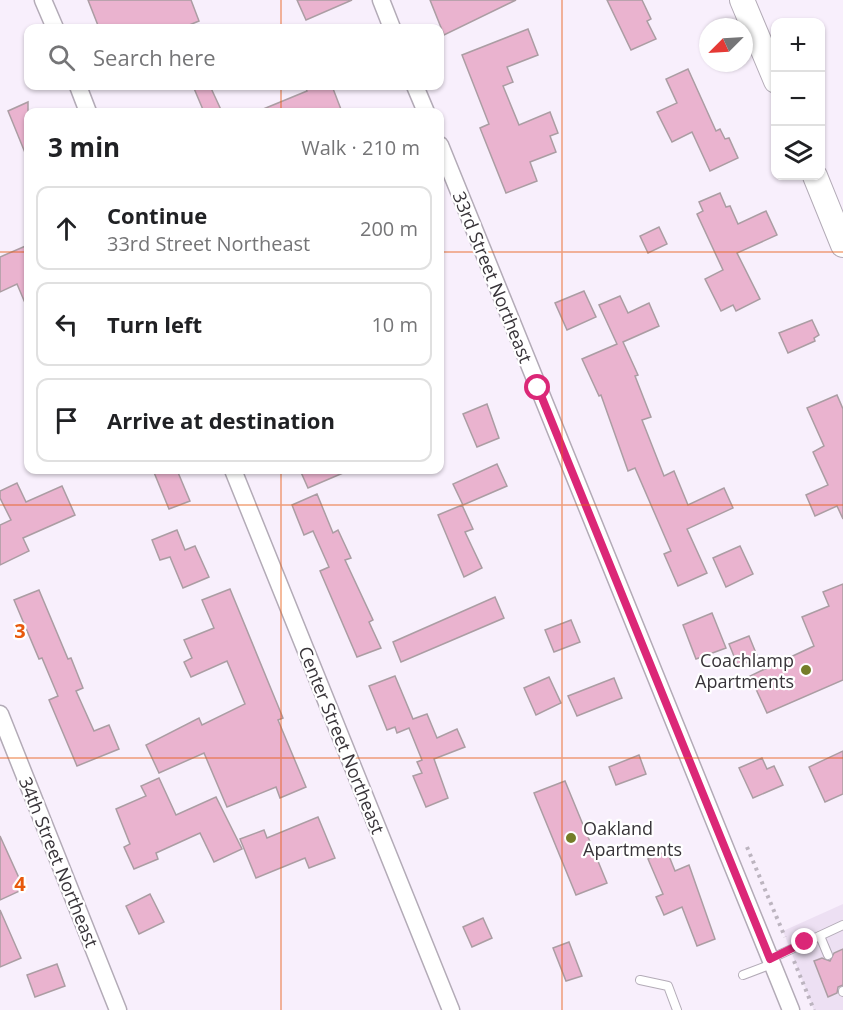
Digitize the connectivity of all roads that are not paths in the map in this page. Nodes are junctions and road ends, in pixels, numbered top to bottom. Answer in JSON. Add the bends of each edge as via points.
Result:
{"nodes":[{"id":1,"x":43,"y":0,"type":"edge"},
{"id":2,"x":381,"y":0,"type":"edge"},
{"id":3,"x":742,"y":0,"type":"edge"},
{"id":4,"x":52,"y":24,"type":"edge"},
{"id":5,"x":390,"y":24,"type":"edge"},
{"id":6,"x":772,"y":72,"type":"edge"},
{"id":7,"x":80,"y":90,"type":"edge"},
{"id":8,"x":417,"y":90,"type":"edge"},
{"id":9,"x":86,"y":108,"type":"edge"},
{"id":10,"x":424,"y":108,"type":"edge"},
{"id":11,"x":444,"y":155,"type":"edge"},
{"id":12,"x":816,"y":180,"type":"edge"},
{"id":13,"x":843,"y":244,"type":"edge"},
{"id":14,"x":235,"y":474,"type":"edge"},
{"id":15,"x":0,"y":714,"type":"edge"},
{"id":16,"x":843,"y":925,"type":"edge"},
{"id":17,"x":820,"y":936,"type":"junction"},
{"id":18,"x":828,"y":955,"type":"dead end"},
{"id":19,"x":771,"y":961,"type":"junction"},
{"id":20,"x":743,"y":975,"type":"dead end"},
{"id":21,"x":640,"y":980,"type":"dead end"},
{"id":22,"x":118,"y":1010,"type":"edge"},
{"id":23,"x":451,"y":1010,"type":"edge"},
{"id":24,"x":677,"y":1010,"type":"edge"},
{"id":25,"x":791,"y":1010,"type":"edge"}],
"edges":[{"from":1,"to":4,"type":"street"},
{"from":2,"to":5,"type":"street"},
{"from":3,"to":6,"type":"main road"},
{"from":7,"to":9,"type":"street"},
{"from":8,"to":10,"type":"street"},
{"from":11,"to":19,"type":"street","name":"33rd Street Northeast"},
{"from":12,"to":13,"type":"main road"},
{"from":14,"to":23,"type":"street","name":"Center Street Northeast"},
{"from":15,"to":22,"type":"street","name":"34th Street Northeast"},
{"from":16,"to":17,"type":"lane"},
{"from":17,"to":18,"type":"lane"},
{"from":17,"to":19,"type":"lane"},
{"from":19,"to":20,"type":"lane"},
{"from":19,"to":25,"type":"street","name":"33rd Street Northeast"},
{"from":21,"to":24,"type":"lane","via":[[668,986]]}]}
